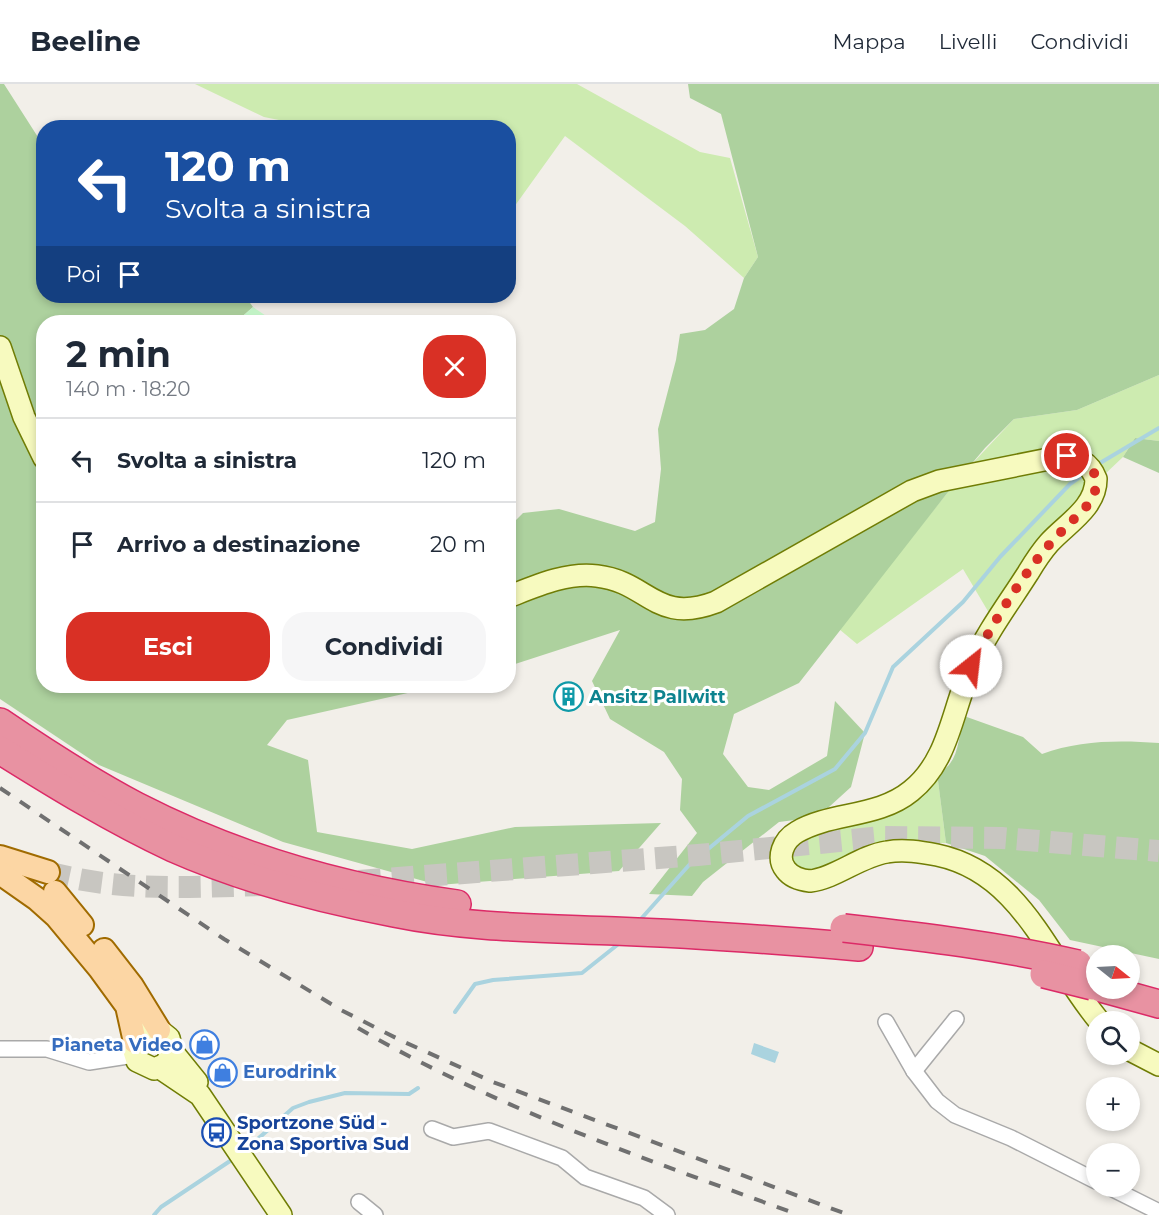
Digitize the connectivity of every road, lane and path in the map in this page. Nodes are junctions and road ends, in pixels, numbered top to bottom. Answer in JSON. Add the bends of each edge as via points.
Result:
{"nodes":[{"id":1,"x":0,"y":347,"type":"edge"},
{"id":2,"x":36,"y":442,"type":"edge"},
{"id":3,"x":516,"y":594,"type":"edge"},
{"id":4,"x":0,"y":722,"type":"edge"},
{"id":5,"x":0,"y":750,"type":"edge"},
{"id":6,"x":0,"y":857,"type":"edge"},
{"id":7,"x":0,"y":873,"type":"edge"},
{"id":8,"x":619,"y":923,"type":"junction"},
{"id":9,"x":1086,"y":978,"type":"edge"},
{"id":10,"x":1140,"y":981,"type":"edge"},
{"id":11,"x":1159,"y":986,"type":"edge"},
{"id":12,"x":1140,"y":997,"type":"edge"},
{"id":13,"x":1159,"y":1004,"type":"edge"},
{"id":14,"x":1093,"y":1011,"type":"edge"},
{"id":15,"x":956,"y":1019,"type":"dead end"},
{"id":16,"x":886,"y":1022,"type":"dead end"},
{"id":17,"x":159,"y":1030,"type":"junction"},
{"id":18,"x":134,"y":1048,"type":"junction"},
{"id":19,"x":0,"y":1049,"type":"edge"},
{"id":20,"x":1140,"y":1055,"type":"edge"},
{"id":21,"x":166,"y":1059,"type":"junction"},
{"id":22,"x":1159,"y":1065,"type":"edge"},
{"id":23,"x":914,"y":1071,"type":"junction"},
{"id":24,"x":432,"y":1129,"type":"dead end"},
{"id":25,"x":1086,"y":1176,"type":"edge"},
{"id":26,"x":1129,"y":1197,"type":"edge"},
{"id":27,"x":359,"y":1202,"type":"dead end"},
{"id":28,"x":1159,"y":1212,"type":"edge"},
{"id":29,"x":281,"y":1215,"type":"edge"},
{"id":30,"x":375,"y":1215,"type":"edge"},
{"id":31,"x":667,"y":1215,"type":"edge"}],
"edges":[{"from":1,"to":2,"type":"street"},
{"from":3,"to":14,"type":"street","via":[[581,574],[622,582],[675,610],[700,608],[912,491],[939,481],[1074,457],[1090,469],[1096,486],[1093,497],[1048,544],[980,649],[942,751],[921,781],[885,806],[804,828],[788,839],[781,861],[788,873],[802,881],[824,878],[867,858],[904,851],[948,857],[972,867],[996,882],[1023,909]]},
{"from":4,"to":8,"type":"highway","via":[[138,807],[273,862],[349,884],[442,902]]},
{"from":5,"to":8,"type":"highway","via":[[75,797],[174,848],[261,880],[395,914],[491,926]]},
{"from":6,"to":17,"type":"main road","via":[[51,882],[132,986]]},
{"from":7,"to":18,"type":"main road","via":[[56,916],[100,969],[127,1006]]},
{"from":8,"to":9,"type":"highway","bridge":true,"via":[[851,937]]},
{"from":10,"to":11,"type":"highway"},
{"from":12,"to":13,"type":"highway"},
{"from":15,"to":23,"type":"street"},
{"from":16,"to":23,"type":"street"},
{"from":17,"to":18,"type":"street","via":[[142,1032]]},
{"from":17,"to":21,"type":"street","via":[[169,1038]]},
{"from":18,"to":19,"type":"street","via":[[103,1062],[82,1061],[47,1049]]},
{"from":18,"to":21,"type":"street","via":[[141,1065],[147,1068]]},
{"from":20,"to":22,"type":"street"},
{"from":21,"to":29,"type":"street","via":[[200,1095]]},
{"from":23,"to":25,"type":"street","via":[[937,1101],[955,1114]]},
{"from":24,"to":31,"type":"street","via":[[453,1137],[489,1131],[562,1158],[585,1177],[644,1198]]},
{"from":26,"to":28,"type":"street"},
{"from":27,"to":30,"type":"street"}]}
